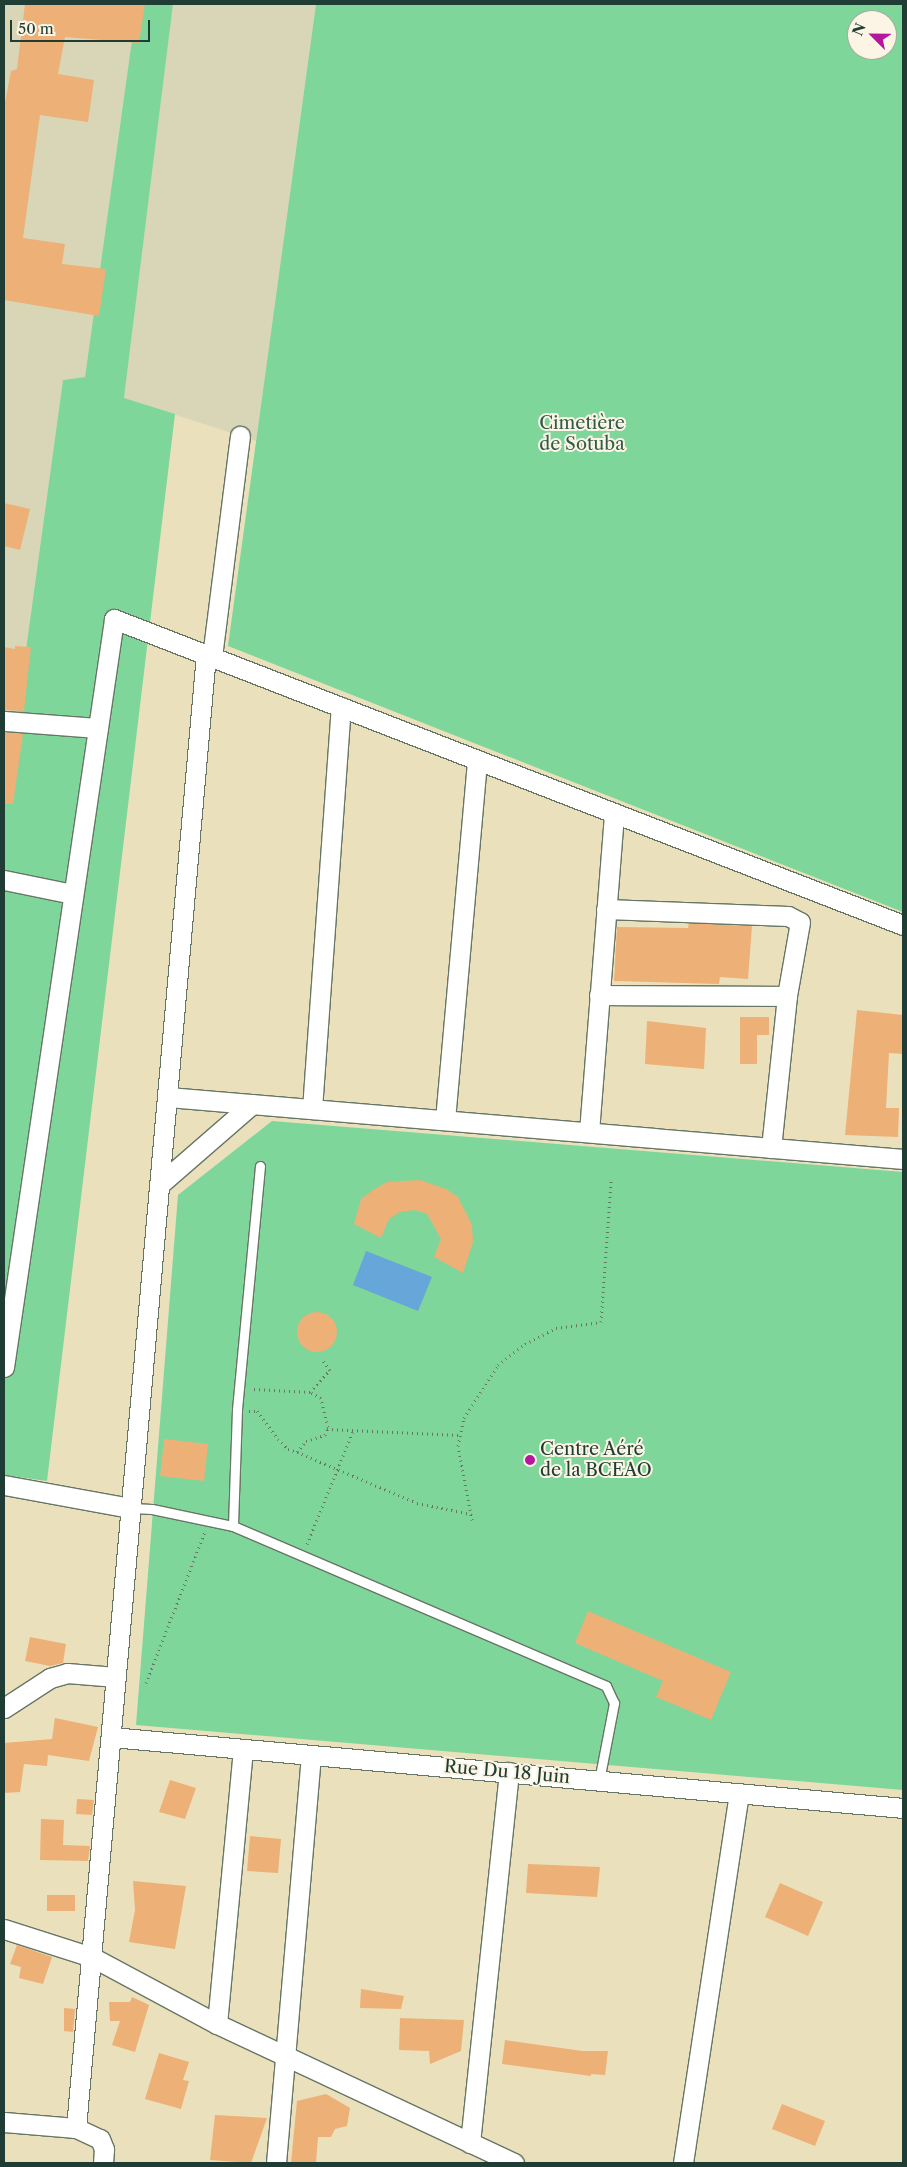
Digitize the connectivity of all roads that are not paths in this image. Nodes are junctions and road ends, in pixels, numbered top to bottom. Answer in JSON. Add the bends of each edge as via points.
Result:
{"nodes":[{"id":1,"x":240,"y":436,"type":"dead end"},
{"id":2,"x":209,"y":656,"type":"junction"},
{"id":3,"x":341,"y":707,"type":"junction"},
{"id":4,"x":4,"y":721,"type":"edge"},
{"id":5,"x":98,"y":728,"type":"junction"},
{"id":6,"x":477,"y":760,"type":"junction"},
{"id":7,"x":614,"y":813,"type":"junction"},
{"id":8,"x":4,"y":880,"type":"edge"},
{"id":9,"x":74,"y":894,"type":"junction"},
{"id":10,"x":606,"y":910,"type":"junction"},
{"id":11,"x":903,"y":926,"type":"edge"},
{"id":12,"x":599,"y":996,"type":"junction"},
{"id":13,"x":786,"y":996,"type":"junction"},
{"id":14,"x":168,"y":1097,"type":"junction"},
{"id":15,"x":252,"y":1104,"type":"junction"},
{"id":16,"x":312,"y":1109,"type":"junction"},
{"id":17,"x":445,"y":1120,"type":"junction"},
{"id":18,"x":589,"y":1132,"type":"junction"},
{"id":19,"x":771,"y":1148,"type":"junction"},
{"id":20,"x":903,"y":1159,"type":"edge"},
{"id":21,"x":260,"y":1166,"type":"dead end"},
{"id":22,"x":160,"y":1184,"type":"junction"},
{"id":23,"x":4,"y":1367,"type":"edge"},
{"id":24,"x":4,"y":1485,"type":"edge"},
{"id":25,"x":131,"y":1508,"type":"junction"},
{"id":26,"x":233,"y":1526,"type":"junction"},
{"id":27,"x":116,"y":1676,"type":"junction"},
{"id":28,"x":4,"y":1708,"type":"edge"},
{"id":29,"x":111,"y":1737,"type":"junction"},
{"id":30,"x":243,"y":1749,"type":"junction"},
{"id":31,"x":311,"y":1755,"type":"junction"},
{"id":32,"x":508,"y":1772,"type":"junction"},
{"id":33,"x":599,"y":1780,"type":"junction"},
{"id":34,"x":739,"y":1793,"type":"junction"},
{"id":35,"x":903,"y":1808,"type":"edge"},
{"id":36,"x":4,"y":1929,"type":"edge"},
{"id":37,"x":92,"y":1957,"type":"junction"},
{"id":38,"x":217,"y":2024,"type":"junction"},
{"id":39,"x":285,"y":2056,"type":"junction"},
{"id":40,"x":4,"y":2122,"type":"edge"},
{"id":41,"x":76,"y":2128,"type":"junction"},
{"id":42,"x":470,"y":2143,"type":"junction"},
{"id":43,"x":103,"y":2163,"type":"edge"},
{"id":44,"x":276,"y":2163,"type":"edge"},
{"id":45,"x":514,"y":2163,"type":"edge"},
{"id":46,"x":683,"y":2163,"type":"edge"}],
"edges":[{"from":1,"to":2,"type":"street"},
{"from":2,"to":3,"type":"street"},
{"from":2,"to":5,"type":"street","via":[[114,619]]},
{"from":2,"to":14,"type":"street"},
{"from":3,"to":6,"type":"street"},
{"from":3,"to":16,"type":"street"},
{"from":4,"to":5,"type":"street"},
{"from":5,"to":9,"type":"street"},
{"from":6,"to":7,"type":"street"},
{"from":6,"to":17,"type":"street"},
{"from":7,"to":10,"type":"street"},
{"from":7,"to":11,"type":"street"},
{"from":8,"to":9,"type":"street"},
{"from":9,"to":23,"type":"street"},
{"from":10,"to":12,"type":"street"},
{"from":10,"to":13,"type":"street","via":[[788,916],[800,922]]},
{"from":12,"to":13,"type":"street"},
{"from":12,"to":18,"type":"street"},
{"from":13,"to":19,"type":"street"},
{"from":14,"to":15,"type":"street"},
{"from":14,"to":22,"type":"street"},
{"from":15,"to":16,"type":"street"},
{"from":15,"to":22,"type":"street"},
{"from":16,"to":17,"type":"street"},
{"from":17,"to":18,"type":"street"},
{"from":18,"to":19,"type":"street"},
{"from":19,"to":20,"type":"street"},
{"from":21,"to":26,"type":"lane","via":[[240,1388]]},
{"from":22,"to":25,"type":"street"},
{"from":24,"to":25,"type":"street"},
{"from":25,"to":26,"type":"lane"},
{"from":25,"to":27,"type":"street"},
{"from":26,"to":33,"type":"lane","via":[[606,1686],[614,1703]]},
{"from":27,"to":28,"type":"street","via":[[68,1673],[50,1678]]},
{"from":27,"to":29,"type":"street"},
{"from":29,"to":30,"type":"street","name":"Rue Du 18 Juin"},
{"from":29,"to":37,"type":"street"},
{"from":30,"to":31,"type":"street","name":"Rue Du 18 Juin"},
{"from":30,"to":38,"type":"street"},
{"from":31,"to":32,"type":"street","name":"Rue Du 18 Juin"},
{"from":31,"to":39,"type":"street"},
{"from":32,"to":33,"type":"street","name":"Rue Du 18 Juin"},
{"from":32,"to":42,"type":"street"},
{"from":33,"to":34,"type":"street","name":"Rue Du 18 Juin"},
{"from":34,"to":35,"type":"street","name":"Rue Du 18 Juin"},
{"from":34,"to":46,"type":"street"},
{"from":36,"to":37,"type":"street"},
{"from":37,"to":38,"type":"street"},
{"from":37,"to":41,"type":"street"},
{"from":38,"to":39,"type":"street"},
{"from":39,"to":42,"type":"street"},
{"from":39,"to":44,"type":"street"},
{"from":40,"to":41,"type":"street"},
{"from":41,"to":43,"type":"street","via":[[100,2139],[104,2149]]},
{"from":42,"to":45,"type":"street"}]}
